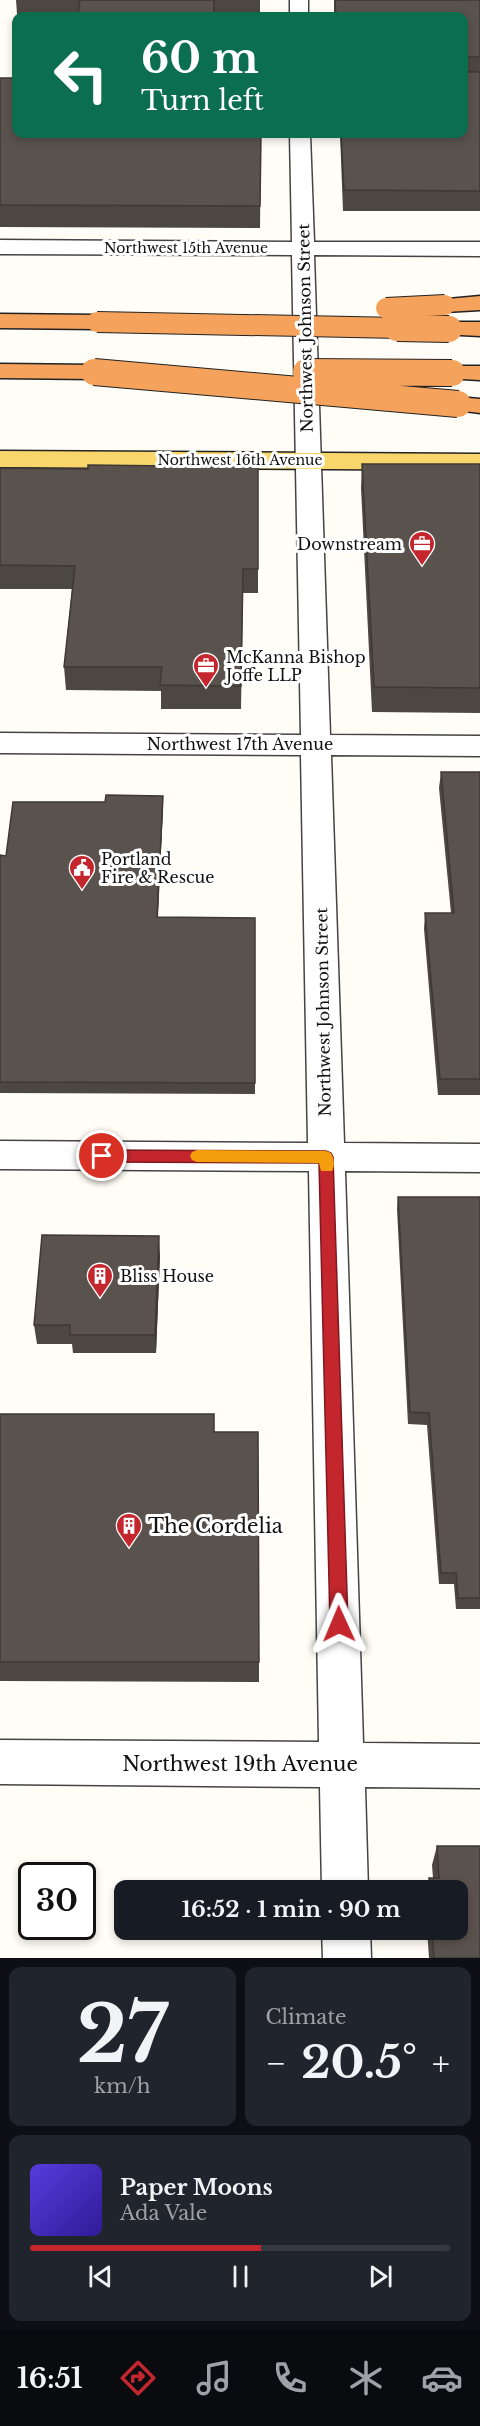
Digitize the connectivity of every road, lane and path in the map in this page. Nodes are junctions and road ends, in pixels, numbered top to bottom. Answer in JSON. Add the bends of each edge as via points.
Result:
{"nodes":[{"id":1,"x":300,"y":138,"type":"edge"},
{"id":2,"x":0,"y":247,"type":"edge"},
{"id":3,"x":303,"y":248,"type":"junction"},
{"id":4,"x":480,"y":249,"type":"edge"},
{"id":5,"x":480,"y":303,"type":"edge"},
{"id":6,"x":0,"y":321,"type":"edge"},
{"id":7,"x":97,"y":322,"type":"junction"},
{"id":8,"x":480,"y":329,"type":"edge"},
{"id":9,"x":0,"y":371,"type":"edge"},
{"id":10,"x":94,"y":372,"type":"junction"},
{"id":11,"x":480,"y":373,"type":"edge"},
{"id":12,"x":469,"y":405,"type":"edge"},
{"id":13,"x":0,"y":459,"type":"edge"},
{"id":14,"x":309,"y":461,"type":"junction"},
{"id":15,"x":480,"y":462,"type":"edge"},
{"id":16,"x":0,"y":743,"type":"edge"},
{"id":17,"x":316,"y":745,"type":"junction"},
{"id":18,"x":480,"y":746,"type":"edge"},
{"id":19,"x":0,"y":1155,"type":"edge"},
{"id":20,"x":326,"y":1157,"type":"junction"},
{"id":21,"x":480,"y":1158,"type":"edge"},
{"id":22,"x":0,"y":1762,"type":"edge"},
{"id":23,"x":342,"y":1765,"type":"junction"},
{"id":24,"x":480,"y":1766,"type":"edge"},
{"id":25,"x":345,"y":1880,"type":"edge"},
{"id":26,"x":346,"y":1940,"type":"edge"},
{"id":27,"x":347,"y":1958,"type":"edge"}],
"edges":[{"from":1,"to":3,"type":"street","name":"Northwest Johnson Street"},
{"from":2,"to":3,"type":"street","name":"Northwest 15th Avenue"},
{"from":3,"to":4,"type":"street","name":"Northwest 15th Avenue"},
{"from":3,"to":14,"type":"street","name":"Northwest Johnson Street"},
{"from":5,"to":7,"type":"highway","bridge":true},
{"from":6,"to":7,"type":"highway"},
{"from":7,"to":8,"type":"highway","bridge":true},
{"from":9,"to":10,"type":"highway"},
{"from":10,"to":11,"type":"highway","bridge":true},
{"from":10,"to":12,"type":"highway","bridge":true},
{"from":13,"to":14,"type":"main road","name":"Northwest 16th Avenue"},
{"from":14,"to":15,"type":"main road","name":"Northwest 16th Avenue"},
{"from":14,"to":17,"type":"street","name":"Northwest Johnson Street"},
{"from":16,"to":17,"type":"street","name":"Northwest 17th Avenue"},
{"from":17,"to":18,"type":"street","name":"Northwest 17th Avenue"},
{"from":17,"to":20,"type":"street","name":"Northwest Johnson Street"},
{"from":19,"to":20,"type":"street"},
{"from":20,"to":21,"type":"street"},
{"from":20,"to":23,"type":"street","name":"Northwest Johnson Street"},
{"from":22,"to":23,"type":"street","name":"Northwest 19th Avenue"},
{"from":23,"to":24,"type":"street","name":"Northwest 19th Avenue"},
{"from":23,"to":25,"type":"street","name":"Northwest Johnson Street"},
{"from":26,"to":27,"type":"street"}]}
